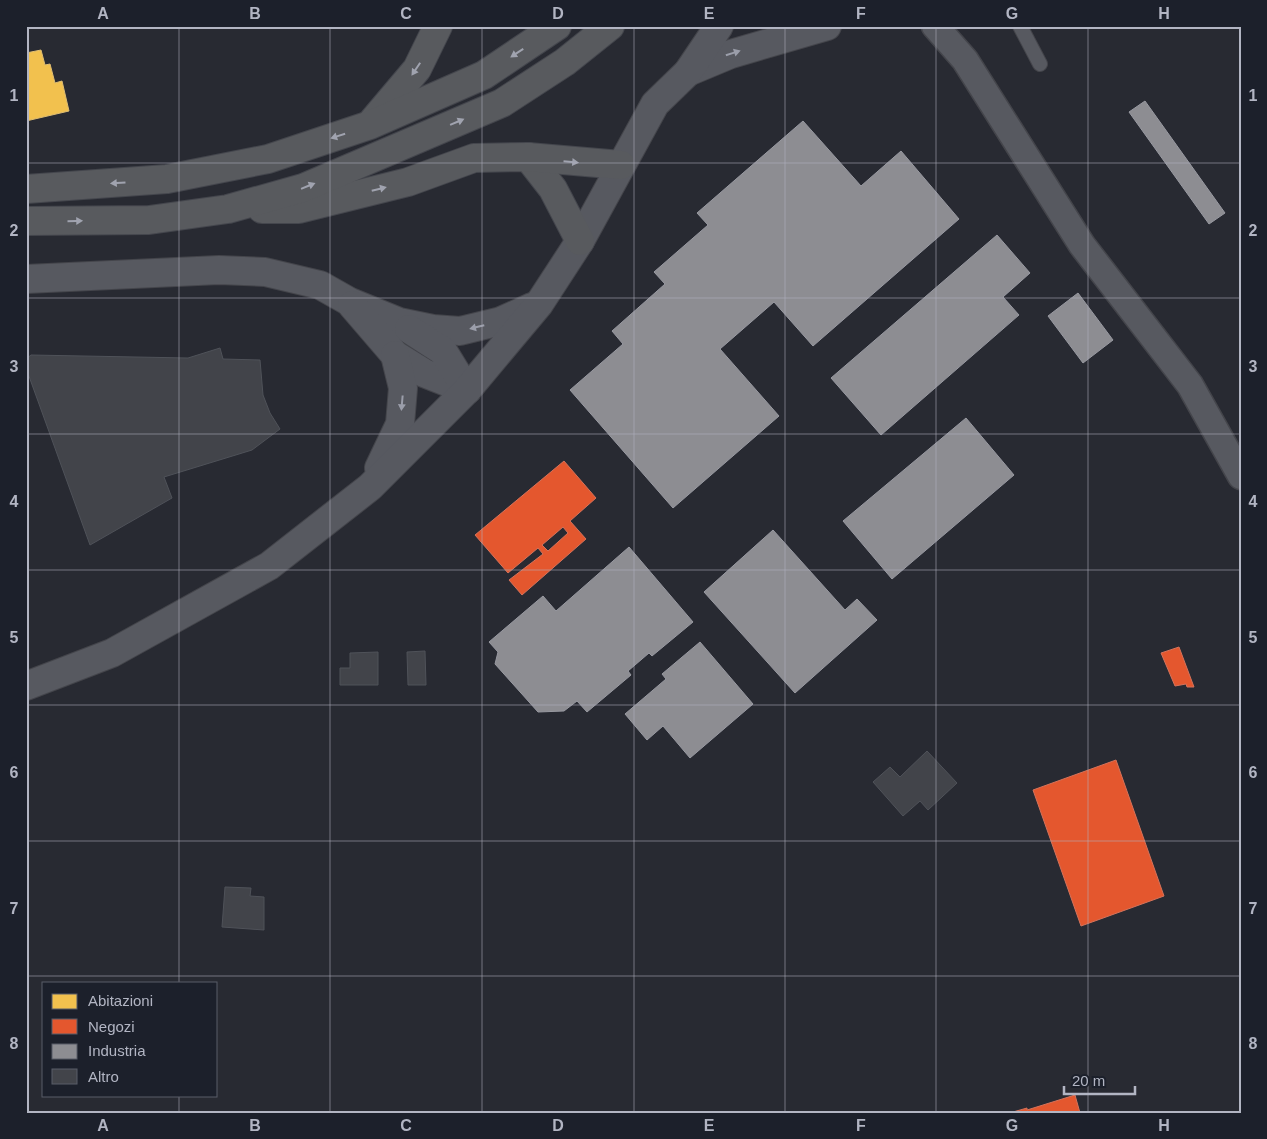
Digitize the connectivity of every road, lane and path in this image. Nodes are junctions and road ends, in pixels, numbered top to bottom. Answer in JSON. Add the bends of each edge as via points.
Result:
{"nodes":[{"id":1,"x":438,"y":26,"type":"edge"},
{"id":2,"x":557,"y":26,"type":"edge"},
{"id":3,"x":610,"y":26,"type":"edge"},
{"id":4,"x":719,"y":26,"type":"edge"},
{"id":5,"x":827,"y":26,"type":"edge"},
{"id":6,"x":935,"y":26,"type":"edge"},
{"id":7,"x":1020,"y":26,"type":"edge"},
{"id":8,"x":1040,"y":64,"type":"dead end"},
{"id":9,"x":688,"y":72,"type":"junction"},
{"id":10,"x":370,"y":125,"type":"junction"},
{"id":11,"x":528,"y":157,"type":"junction"},
{"id":12,"x":621,"y":165,"type":"junction"},
{"id":13,"x":26,"y":189,"type":"edge"},
{"id":14,"x":228,"y":210,"type":"junction"},
{"id":15,"x":26,"y":221,"type":"edge"},
{"id":16,"x":580,"y":241,"type":"junction"},
{"id":17,"x":26,"y":279,"type":"edge"},
{"id":18,"x":350,"y":302,"type":"junction"},
{"id":19,"x":538,"y":304,"type":"junction"},
{"id":20,"x":399,"y":322,"type":"junction"},
{"id":21,"x":395,"y":355,"type":"junction"},
{"id":22,"x":466,"y":390,"type":"junction"},
{"id":23,"x":1241,"y":476,"type":"edge"},
{"id":24,"x":370,"y":487,"type":"junction"},
{"id":25,"x":26,"y":686,"type":"edge"}],
"edges":[{"from":1,"to":10,"type":"highway","one_way":true,"via":[[417,69]]},
{"from":2,"to":10,"type":"highway","one_way":true,"via":[[484,75]]},
{"from":14,"to":3,"type":"highway","one_way":true,"via":[[304,188],[502,103],[565,62]]},
{"from":4,"to":9,"type":"street"},
{"from":9,"to":5,"type":"street","one_way":true,"via":[[731,54]]},
{"from":6,"to":23,"type":"street","via":[[966,60],[1082,245],[1190,385]]},
{"from":7,"to":8,"type":"lane"},
{"from":9,"to":12,"type":"street","via":[[655,104]]},
{"from":10,"to":13,"type":"highway","one_way":true,"via":[[268,159],[166,179]]},
{"from":11,"to":12,"type":"highway","one_way":true},
{"from":14,"to":11,"type":"highway","one_way":true,"via":[[299,209],[408,182],[474,158]]},
{"from":11,"to":16,"type":"highway","via":[[553,189]]},
{"from":12,"to":16,"type":"street"},
{"from":15,"to":14,"type":"highway","one_way":true,"via":[[150,220]]},
{"from":16,"to":19,"type":"street"},
{"from":17,"to":18,"type":"street","via":[[219,270],[265,272],[320,285]]},
{"from":18,"to":20,"type":"street"},
{"from":18,"to":21,"type":"street"},
{"from":19,"to":20,"type":"street","one_way":true,"via":[[501,321],[460,331]]},
{"from":19,"to":22,"type":"street"},
{"from":20,"to":22,"type":"street","via":[[444,351]]},
{"from":21,"to":22,"type":"street","via":[[424,373]]},
{"from":21,"to":24,"type":"street","one_way":true,"via":[[404,388],[400,424]]},
{"from":22,"to":24,"type":"street"},
{"from":24,"to":25,"type":"street","via":[[270,566],[112,653]]}]}
